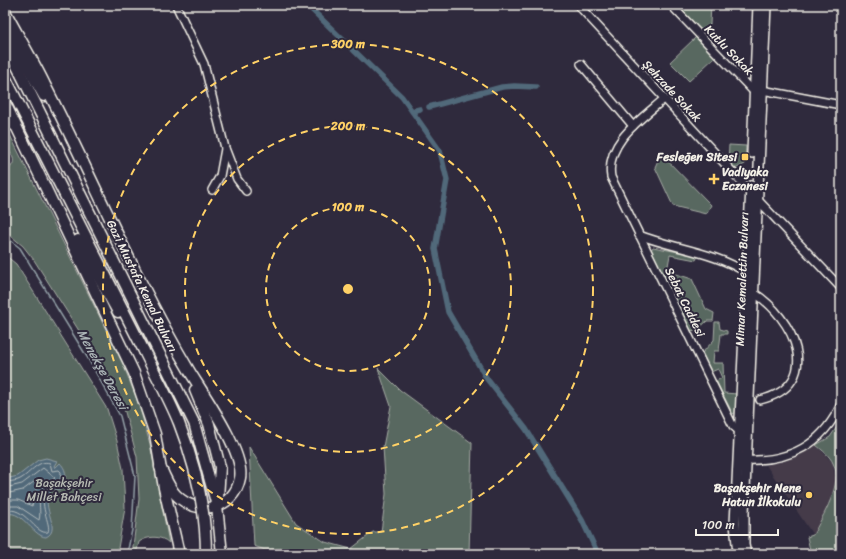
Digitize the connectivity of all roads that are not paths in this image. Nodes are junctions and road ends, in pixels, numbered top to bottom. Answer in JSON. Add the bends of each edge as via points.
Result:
{"nodes":[{"id":1,"x":176,"y":5,"type":"edge"},
{"id":2,"x":578,"y":5,"type":"edge"},
{"id":3,"x":671,"y":5,"type":"edge"},
{"id":4,"x":758,"y":5,"type":"edge"},
{"id":5,"x":766,"y":5,"type":"edge"},
{"id":6,"x":5,"y":11,"type":"edge"},
{"id":7,"x":5,"y":28,"type":"edge"},
{"id":8,"x":5,"y":42,"type":"edge"},
{"id":9,"x":581,"y":64,"type":"dead end"},
{"id":10,"x":5,"y":77,"type":"edge"},
{"id":11,"x":758,"y":92,"type":"junction"},
{"id":12,"x":664,"y":99,"type":"junction"},
{"id":13,"x":5,"y":104,"type":"edge"},
{"id":14,"x":841,"y":106,"type":"edge"},
{"id":15,"x":5,"y":123,"type":"edge"},
{"id":16,"x":633,"y":126,"type":"junction"},
{"id":17,"x":17,"y":128,"type":"junction"},
{"id":18,"x":75,"y":147,"type":"junction"},
{"id":19,"x":225,"y":148,"type":"junction"},
{"id":20,"x":212,"y":190,"type":"dead end"},
{"id":21,"x":246,"y":191,"type":"dead end"},
{"id":22,"x":754,"y":195,"type":"junction"},
{"id":23,"x":639,"y":235,"type":"junction"},
{"id":24,"x":751,"y":275,"type":"junction"},
{"id":25,"x":841,"y":288,"type":"edge"},
{"id":26,"x":754,"y":292,"type":"junction"},
{"id":27,"x":144,"y":351,"type":"junction"},
{"id":28,"x":181,"y":357,"type":"junction"},
{"id":29,"x":760,"y":400,"type":"dead end"},
{"id":30,"x":841,"y":404,"type":"edge"},
{"id":31,"x":739,"y":431,"type":"junction"},
{"id":32,"x":746,"y":460,"type":"junction"},
{"id":33,"x":160,"y":467,"type":"junction"},
{"id":34,"x":217,"y":506,"type":"junction"},
{"id":35,"x":179,"y":554,"type":"edge"},
{"id":36,"x":206,"y":554,"type":"edge"},
{"id":37,"x":222,"y":554,"type":"edge"},
{"id":38,"x":738,"y":554,"type":"edge"},
{"id":39,"x":746,"y":554,"type":"edge"}],
"edges":[{"from":1,"to":19,"type":"street","via":[[204,64]]},
{"from":2,"to":12,"type":"street","name":"Şehzade Sokak"},
{"from":3,"to":11,"type":"street","name":"Kutlu Sokak"},
{"from":4,"to":11,"type":"main road"},
{"from":5,"to":11,"type":"main road"},
{"from":6,"to":18,"type":"highway","via":[[45,84]]},
{"from":7,"to":18,"type":"highway"},
{"from":8,"to":34,"type":"highway","name":"Gazi Mustafa Kemal Bulvarı","via":[[194,423]]},
{"from":9,"to":16,"type":"street"},
{"from":10,"to":27,"type":"highway"},
{"from":11,"to":14,"type":"street"},
{"from":11,"to":22,"type":"main road"},
{"from":12,"to":16,"type":"street","name":"Sebat Caddesi"},
{"from":12,"to":22,"type":"street","name":"Şehzade Sokak"},
{"from":13,"to":17,"type":"highway"},
{"from":15,"to":17,"type":"street"},
{"from":16,"to":23,"type":"street","name":"Sebat Caddesi","via":[[611,159],[610,172]]},
{"from":17,"to":27,"type":"highway","via":[[109,298]]},
{"from":17,"to":33,"type":"highway","via":[[134,373],[155,434]]},
{"from":18,"to":28,"type":"highway"},
{"from":19,"to":20,"type":"street","via":[[220,176]]},
{"from":19,"to":21,"type":"street","via":[[238,180]]},
{"from":22,"to":24,"type":"main road"},
{"from":22,"to":25,"type":"street","name":"Şehzade Sokak"},
{"from":23,"to":24,"type":"street","via":[[738,267]]},
{"from":23,"to":31,"type":"street","name":"Sebat Caddesi","via":[[733,426]]},
{"from":24,"to":26,"type":"main road","name":"Mimar Kemalettin Bulvarı"},
{"from":24,"to":31,"type":"main road"},
{"from":26,"to":29,"type":"street","via":[[772,306],[792,337],[799,355],[796,372],[785,388]]},
{"from":26,"to":32,"type":"main road","name":"Mimar Kemalettin Bulvarı"},
{"from":27,"to":36,"type":"highway","bridge":true,"via":[[179,422],[194,465],[206,536]]},
{"from":28,"to":34,"type":"highway","via":[[209,424],[220,467]]},
{"from":28,"to":34,"type":"highway","via":[[230,440],[241,464],[241,476],[235,491]]},
{"from":30,"to":32,"type":"street","via":[[835,418],[820,437],[806,447],[771,458]]},
{"from":31,"to":38,"type":"main road","via":[[734,524]]},
{"from":32,"to":39,"type":"main road","name":"Mimar Kemalettin Bulvarı","via":[[743,531]]},
{"from":33,"to":34,"type":"highway","via":[[174,494],[182,500],[198,508],[211,509]]},
{"from":33,"to":35,"type":"highway"},
{"from":34,"to":37,"type":"highway","name":"Gazi Mustafa Kemal Bulvarı"}]}
